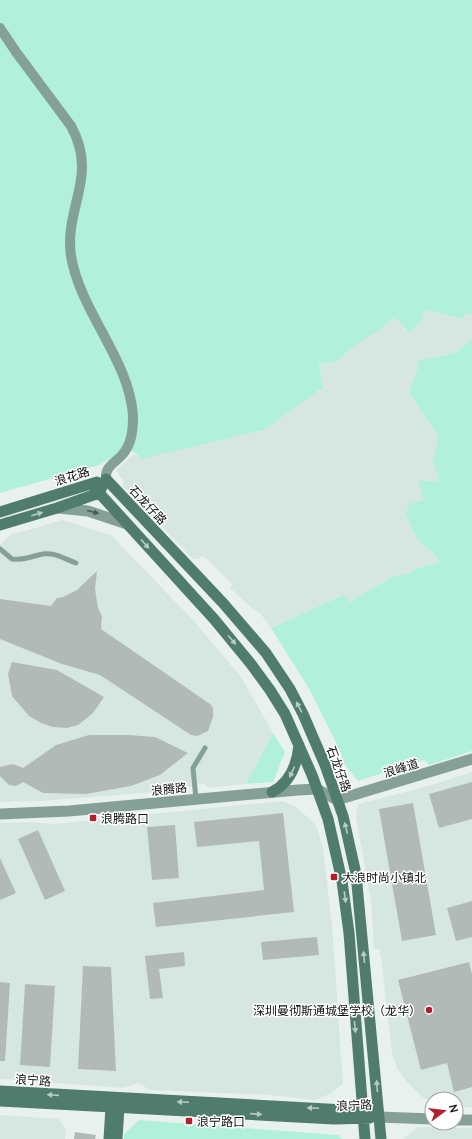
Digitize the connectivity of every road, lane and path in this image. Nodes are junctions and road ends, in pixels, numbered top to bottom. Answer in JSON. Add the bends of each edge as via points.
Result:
{"nodes":[{"id":1,"x":0,"y":28,"type":"edge"},
{"id":2,"x":106,"y":479,"type":"junction"},
{"id":3,"x":91,"y":484,"type":"junction"},
{"id":4,"x":99,"y":493,"type":"junction"},
{"id":5,"x":57,"y":508,"type":"junction"},
{"id":6,"x":0,"y":512,"type":"edge"},
{"id":7,"x":127,"y":524,"type":"junction"},
{"id":8,"x":0,"y":525,"type":"edge"},
{"id":9,"x":0,"y":549,"type":"edge"},
{"id":10,"x":76,"y":563,"type":"dead end"},
{"id":11,"x":299,"y":744,"type":"junction"},
{"id":12,"x":205,"y":748,"type":"dead end"},
{"id":13,"x":472,"y":759,"type":"edge"},
{"id":14,"x":317,"y":789,"type":"junction"},
{"id":15,"x":272,"y":792,"type":"junction"},
{"id":16,"x":196,"y":799,"type":"junction"},
{"id":17,"x":337,"y":800,"type":"junction"},
{"id":18,"x":0,"y":814,"type":"edge"},
{"id":19,"x":0,"y":1091,"type":"edge"},
{"id":20,"x":0,"y":1101,"type":"edge"},
{"id":21,"x":115,"y":1104,"type":"junction"},
{"id":22,"x":363,"y":1115,"type":"junction"},
{"id":23,"x":379,"y":1117,"type":"junction"},
{"id":24,"x":424,"y":1119,"type":"edge"},
{"id":25,"x":109,"y":1139,"type":"edge"},
{"id":26,"x":117,"y":1139,"type":"edge"},
{"id":27,"x":365,"y":1139,"type":"edge"},
{"id":28,"x":381,"y":1139,"type":"edge"}],
"edges":[{"from":1,"to":2,"type":"street","via":[[71,126],[82,155],[82,173],[70,238],[73,263],[85,298],[126,384],[132,414],[131,440],[122,456],[107,469]]},
{"from":2,"to":3,"type":"main road","name":"浪花路"},
{"from":2,"to":4,"type":"main road","name":"浪花路"},
{"from":17,"to":2,"type":"main road","name":"石龙仔路","one_way":true,"via":[[303,714],[266,653],[223,603]]},
{"from":3,"to":4,"type":"main road"},
{"from":3,"to":6,"type":"main road","name":"浪花路"},
{"from":4,"to":5,"type":"main road","name":"浪花路"},
{"from":4,"to":7,"type":"main road"},
{"from":5,"to":7,"type":"street","one_way":true,"via":[[88,511]]},
{"from":8,"to":5,"type":"main road","name":"浪花路","one_way":true},
{"from":7,"to":11,"type":"main road","one_way":true,"via":[[214,619],[251,664],[278,703]]},
{"from":9,"to":10,"type":"lane","via":[[12,559],[23,560],[52,554]]},
{"from":11,"to":14,"type":"main road"},
{"from":11,"to":15,"type":"main road","one_way":true,"via":[[296,763],[289,778]]},
{"from":12,"to":16,"type":"lane","via":[[193,768]]},
{"from":13,"to":17,"type":"street","name":"浪峰道"},
{"from":14,"to":15,"type":"street","name":"浪腾路"},
{"from":14,"to":17,"type":"street"},
{"from":14,"to":22,"type":"main road","one_way":true,"via":[[335,846],[342,881],[349,933]]},
{"from":15,"to":16,"type":"street","name":"浪腾路"},
{"from":16,"to":18,"type":"street","name":"浪腾路","via":[[69,811]]},
{"from":23,"to":17,"type":"main road","name":"石龙仔路","one_way":true,"via":[[360,901],[351,849]]},
{"from":21,"to":19,"type":"main road","name":"浪宁路","one_way":true},
{"from":20,"to":21,"type":"main road","name":"浪宁路"},
{"from":21,"to":22,"type":"main road","name":"浪宁路"},
{"from":21,"to":25,"type":"main road"},
{"from":21,"to":26,"type":"main road"},
{"from":22,"to":23,"type":"main road","name":"浪宁路"},
{"from":22,"to":27,"type":"main road"},
{"from":23,"to":24,"type":"street"},
{"from":23,"to":28,"type":"main road","name":"石龙仔路"}]}
